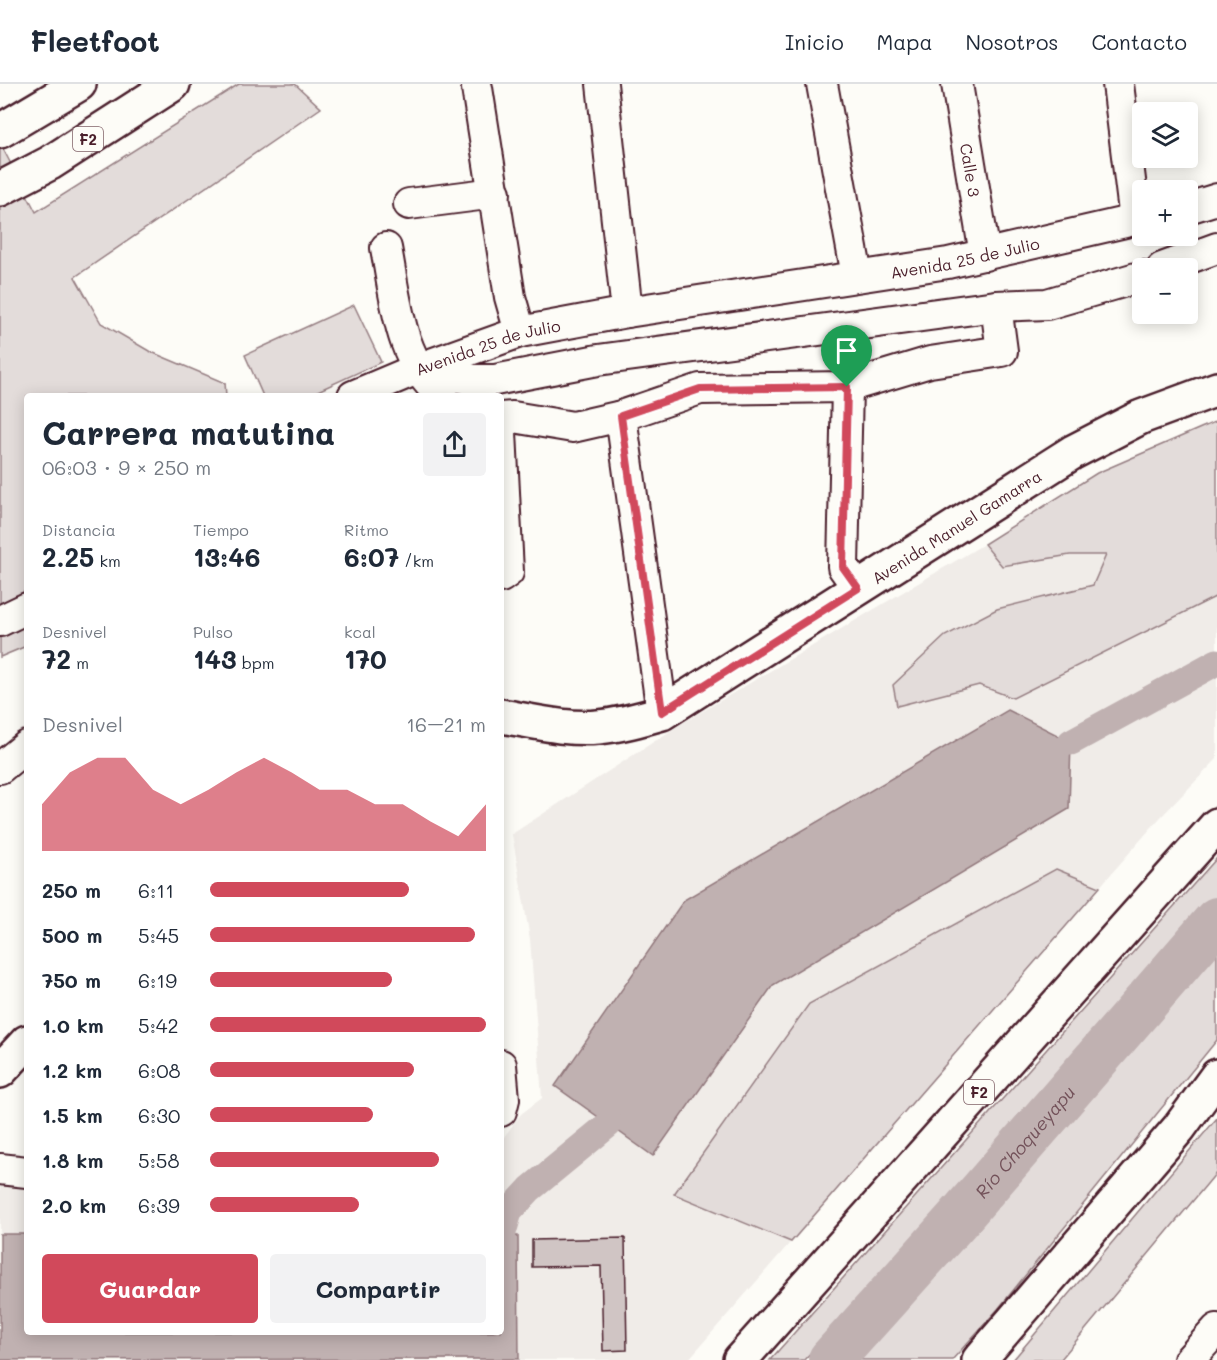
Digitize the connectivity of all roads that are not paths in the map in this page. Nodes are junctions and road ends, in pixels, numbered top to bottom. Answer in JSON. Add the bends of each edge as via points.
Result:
{"nodes":[{"id":1,"x":79,"y":84,"type":"edge"},
{"id":2,"x":173,"y":84,"type":"edge"},
{"id":3,"x":602,"y":84,"type":"edge"},
{"id":4,"x":822,"y":84,"type":"edge"},
{"id":5,"x":957,"y":84,"type":"edge"},
{"id":6,"x":1118,"y":84,"type":"edge"},
{"id":7,"x":477,"y":88,"type":"dead end"},
{"id":8,"x":0,"y":131,"type":"edge"},
{"id":9,"x":1133,"y":180,"type":"edge"},
{"id":10,"x":0,"y":189,"type":"edge"},
{"id":11,"x":495,"y":193,"type":"junction"},
{"id":12,"x":1217,"y":199,"type":"edge"},
{"id":13,"x":409,"y":204,"type":"dead end"},
{"id":14,"x":1198,"y":205,"type":"edge"},
{"id":15,"x":1132,"y":221,"type":"edge"},
{"id":16,"x":386,"y":248,"type":"dead end"},
{"id":17,"x":1217,"y":248,"type":"edge"},
{"id":18,"x":985,"y":255,"type":"junction"},
{"id":19,"x":1190,"y":258,"type":"edge"},
{"id":20,"x":857,"y":276,"type":"junction"},
{"id":21,"x":1132,"y":279,"type":"edge"},
{"id":22,"x":996,"y":306,"type":"junction"},
{"id":23,"x":627,"y":312,"type":"junction"},
{"id":24,"x":520,"y":332,"type":"junction"},
{"id":25,"x":417,"y":369,"type":"junction"},
{"id":26,"x":847,"y":387,"type":"junction"},
{"id":27,"x":1217,"y":389,"type":"edge"},
{"id":28,"x":360,"y":393,"type":"edge"},
{"id":29,"x":439,"y":393,"type":"edge"},
{"id":30,"x":621,"y":416,"type":"junction"},
{"id":31,"x":504,"y":418,"type":"edge"},
{"id":32,"x":504,"y":492,"type":"edge"},
{"id":33,"x":504,"y":575,"type":"edge"},
{"id":34,"x":858,"y":588,"type":"junction"},
{"id":35,"x":24,"y":609,"type":"edge"},
{"id":36,"x":0,"y":621,"type":"edge"},
{"id":37,"x":662,"y":712,"type":"junction"},
{"id":38,"x":504,"y":716,"type":"edge"},
{"id":39,"x":24,"y":748,"type":"edge"},
{"id":40,"x":0,"y":768,"type":"edge"},
{"id":41,"x":1217,"y":825,"type":"edge"},
{"id":42,"x":24,"y":1045,"type":"edge"},
{"id":43,"x":0,"y":1071,"type":"edge"},
{"id":44,"x":1217,"y":1076,"type":"edge"},
{"id":45,"x":0,"y":1169,"type":"edge"},
{"id":46,"x":24,"y":1172,"type":"edge"},
{"id":47,"x":1217,"y":1329,"type":"edge"},
{"id":48,"x":740,"y":1360,"type":"edge"},
{"id":49,"x":979,"y":1360,"type":"edge"},
{"id":50,"x":1189,"y":1360,"type":"edge"}],
"edges":[{"from":1,"to":8,"type":"main road"},
{"from":2,"to":10,"type":"main road","number":"F2","via":[[50,163]]},
{"from":3,"to":23,"type":"street"},
{"from":4,"to":20,"type":"street"},
{"from":5,"to":18,"type":"street","name":"Calle 3"},
{"from":6,"to":9,"type":"street"},
{"from":7,"to":11,"type":"street"},
{"from":11,"to":13,"type":"street"},
{"from":11,"to":24,"type":"street","via":[[510,297]]},
{"from":12,"to":14,"type":"street"},
{"from":15,"to":18,"type":"street","name":"Avenida 25 de Julio"},
{"from":16,"to":25,"type":"street","via":[[402,329]]},
{"from":17,"to":19,"type":"street"},
{"from":18,"to":20,"type":"street","name":"Avenida 25 de Julio"},
{"from":20,"to":23,"type":"street","name":"Avenida 25 de Julio"},
{"from":21,"to":22,"type":"street","name":"Avenida 25 de Julio","via":[[1047,304]]},
{"from":22,"to":25,"type":"street","name":"Avenida 25 de Julio","via":[[598,360],[495,380]]},
{"from":22,"to":26,"type":"street","via":[[1002,351],[930,363]]},
{"from":23,"to":24,"type":"street","name":"Avenida 25 de Julio"},
{"from":24,"to":25,"type":"street","name":"Avenida 25 de Julio"},
{"from":25,"to":28,"type":"street"},
{"from":25,"to":29,"type":"street"},
{"from":26,"to":30,"type":"street","via":[[700,389]]},
{"from":26,"to":34,"type":"street","via":[[843,567]]},
{"from":27,"to":34,"type":"main road","name":"Avenida Manuel Gamarra","via":[[1141,417],[1074,452]]},
{"from":30,"to":31,"type":"street","via":[[573,427]]},
{"from":30,"to":37,"type":"street"},
{"from":32,"to":33,"type":"street","via":[[508,572]]},
{"from":34,"to":37,"type":"main road","name":"Avenida Manuel Gamarra"},
{"from":35,"to":36,"type":"street"},
{"from":37,"to":38,"type":"main road","name":"Avenida Manuel Gamarra","via":[[596,728]]},
{"from":39,"to":40,"type":"street"},
{"from":41,"to":48,"type":"main road","number":"F2"},
{"from":42,"to":43,"type":"main road"},
{"from":44,"to":49,"type":"main road","via":[[1179,1128]]},
{"from":45,"to":46,"type":"street"},
{"from":47,"to":50,"type":"street"}]}
